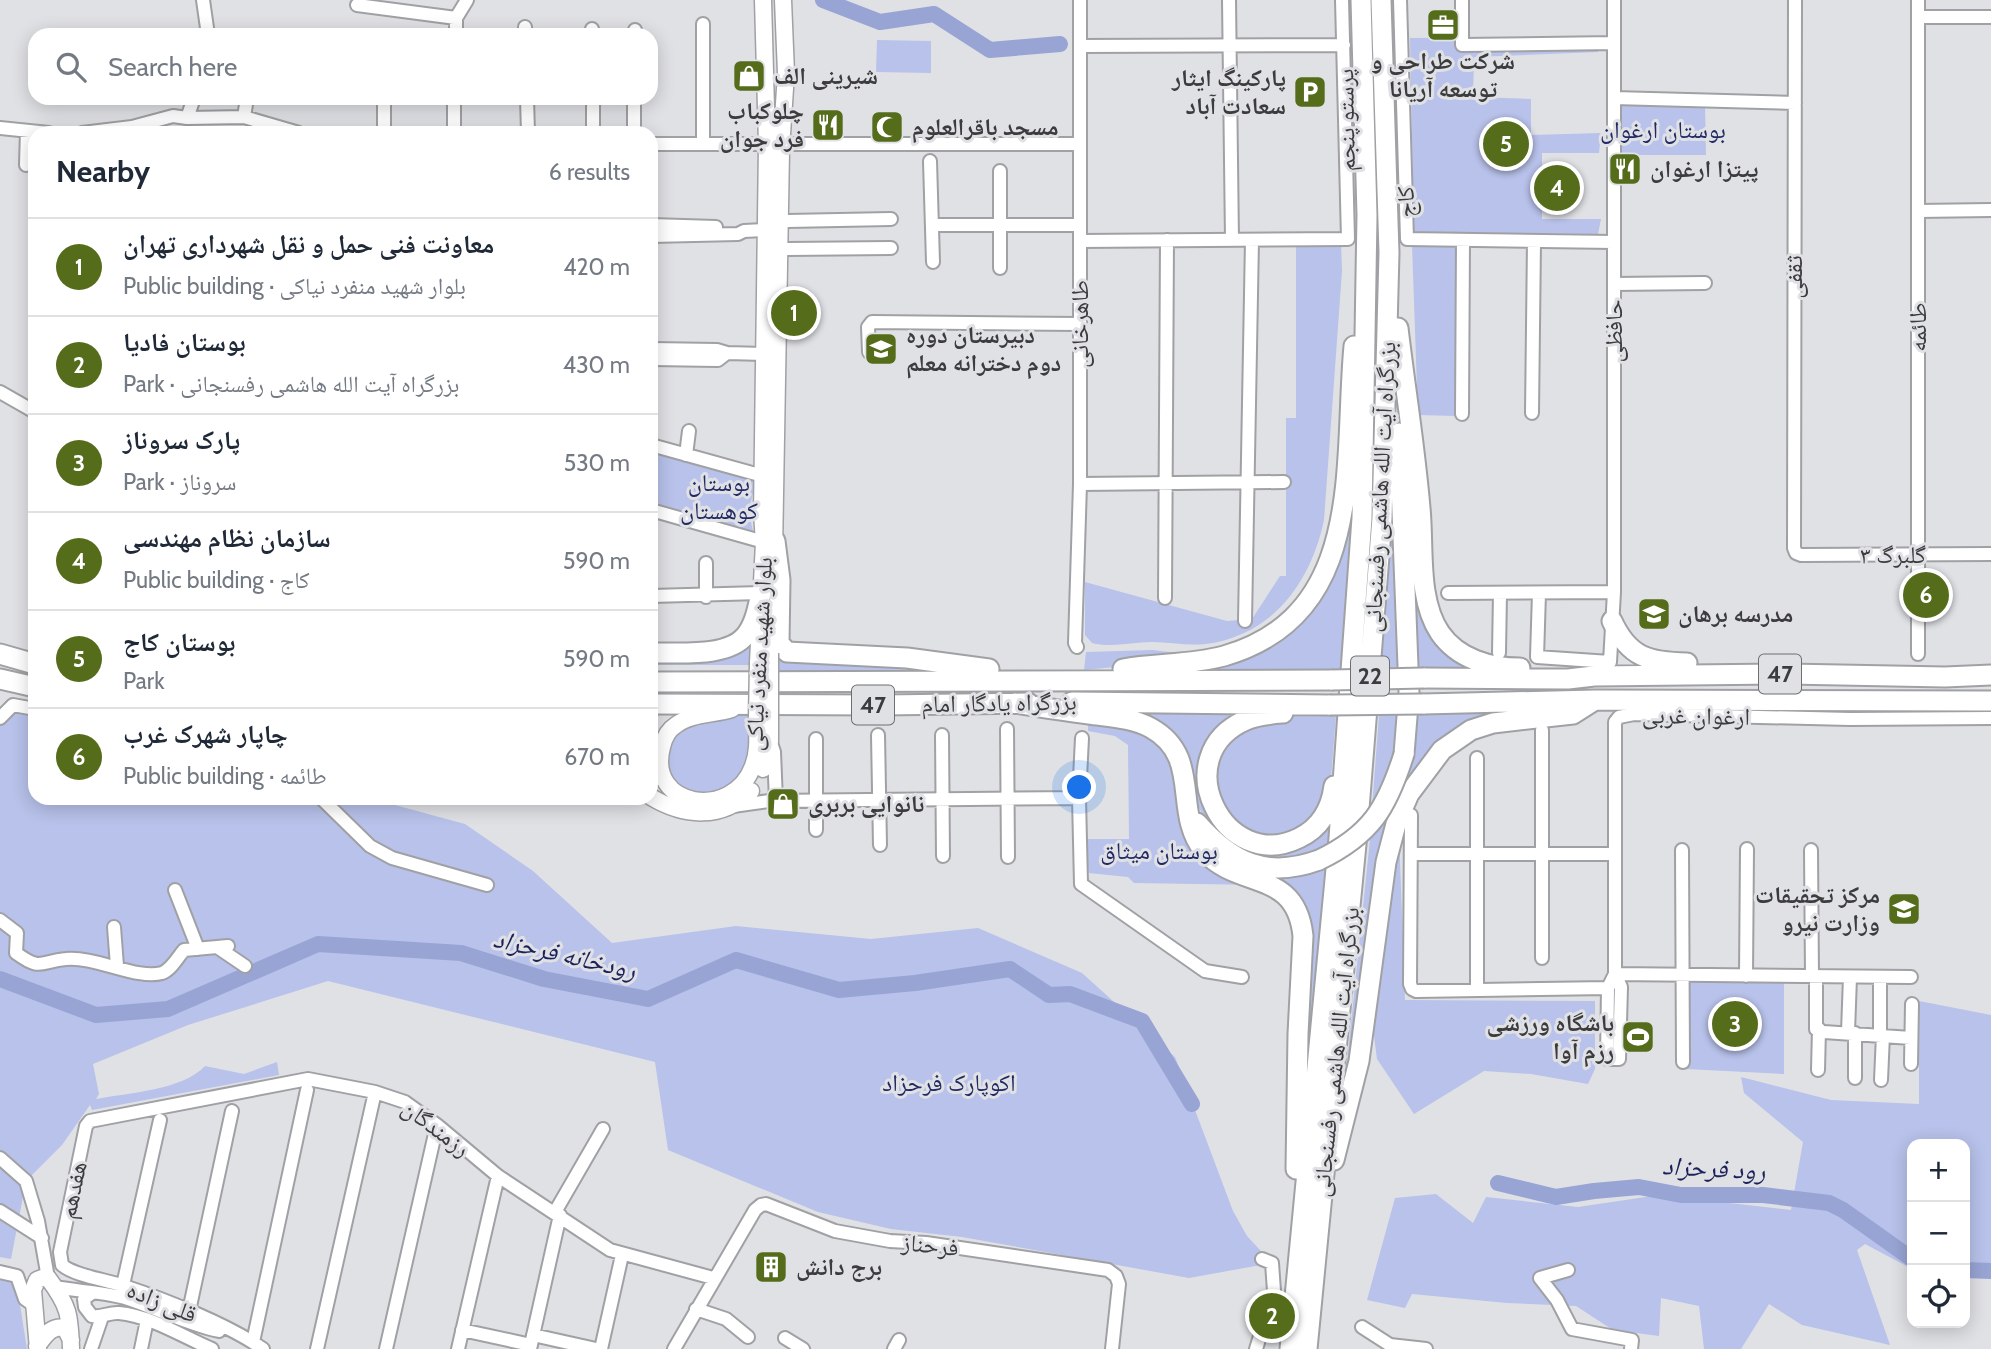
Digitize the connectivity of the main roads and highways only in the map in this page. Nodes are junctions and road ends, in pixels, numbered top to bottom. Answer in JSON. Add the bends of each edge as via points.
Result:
{"nodes":[{"id":1,"x":763,"y":0,"type":"edge"},
{"id":2,"x":783,"y":0,"type":"edge"},
{"id":3,"x":1361,"y":0,"type":"edge"},
{"id":4,"x":1381,"y":0,"type":"edge"},
{"id":5,"x":776,"y":146,"type":"junction"},
{"id":6,"x":1366,"y":252,"type":"junction"},
{"id":7,"x":1389,"y":254,"type":"junction"},
{"id":8,"x":1388,"y":326,"type":"junction"},
{"id":9,"x":776,"y":447,"type":"junction"},
{"id":10,"x":770,"y":541,"type":"junction"},
{"id":11,"x":761,"y":593,"type":"junction"},
{"id":12,"x":1612,"y":621,"type":"road end"},
{"id":13,"x":0,"y":648,"type":"edge"},
{"id":14,"x":28,"y":650,"type":"edge"},
{"id":15,"x":658,"y":653,"type":"edge"},
{"id":16,"x":0,"y":654,"type":"edge"},
{"id":17,"x":764,"y":658,"type":"junction"},
{"id":18,"x":28,"y":662,"type":"edge"},
{"id":19,"x":1788,"y":674,"type":"junction"},
{"id":20,"x":1991,"y":675,"type":"edge"},
{"id":21,"x":1594,"y":676,"type":"junction"},
{"id":22,"x":0,"y":679,"type":"edge"},
{"id":23,"x":1057,"y":680,"type":"junction"},
{"id":24,"x":658,"y":682,"type":"edge"},
{"id":25,"x":28,"y":685,"type":"edge"},
{"id":26,"x":1595,"y":700,"type":"junction"},
{"id":27,"x":1991,"y":701,"type":"edge"},
{"id":28,"x":1014,"y":703,"type":"junction"},
{"id":29,"x":658,"y":705,"type":"edge"},
{"id":30,"x":1330,"y":705,"type":"junction"},
{"id":31,"x":758,"y":714,"type":"junction"},
{"id":32,"x":1346,"y":738,"type":"junction"},
{"id":33,"x":658,"y":760,"type":"edge"},
{"id":34,"x":659,"y":764,"type":"junction"},
{"id":35,"x":658,"y":793,"type":"edge"},
{"id":36,"x":658,"y":801,"type":"edge"},
{"id":37,"x":1187,"y":803,"type":"junction"},
{"id":38,"x":675,"y":806,"type":"junction"},
{"id":39,"x":1322,"y":1201,"type":"junction"},
{"id":40,"x":1301,"y":1247,"type":"junction"},
{"id":41,"x":1311,"y":1310,"type":"junction"},
{"id":42,"x":71,"y":1344,"type":"edge"},
{"id":43,"x":38,"y":1348,"type":"edge"},
{"id":44,"x":1278,"y":1349,"type":"edge"},
{"id":45,"x":1290,"y":1349,"type":"edge"},
{"id":46,"x":1307,"y":1349,"type":"edge"},
{"id":47,"x":1314,"y":1349,"type":"edge"}],
"edges":[{"from":1,"to":5,"type":"main road","name":"بلوار شهید منفرد نیاکی"},
{"from":2,"to":5,"type":"main road","name":"بلوار شهید منفرد نیاکی","via":[[786,73]]},
{"from":3,"to":6,"type":"highway","name":"بزرگراه آیت الله هاشمی رفسنجانی","number":"22"},
{"from":4,"to":7,"type":"highway","name":"بزرگراه آیت الله هاشمی رفسنجانی","number":"22"},
{"from":5,"to":9,"type":"main road","name":"بلوار شهید منفرد نیاکی"},
{"from":5,"to":9,"type":"main road","via":[[786,166],[787,221],[785,410]]},
{"from":5,"to":10,"type":"main road","name":"بلوار شهید منفرد نیاکی","via":[[765,230],[763,476]]},
{"from":6,"to":23,"type":"highway","via":[[1342,518],[1334,555],[1317,588],[1276,632],[1238,652]]},
{"from":6,"to":32,"type":"highway","name":"بزرگراه آیت الله هاشمی رفسنجانی","number":"22","via":[[1362,518]]},
{"from":7,"to":8,"type":"highway","name":"بزرگراه آیت الله هاشمی رفسنجانی","number":"22"},
{"from":7,"to":21,"type":"highway","via":[[1426,591],[1434,622],[1457,649],[1486,664]]},
{"from":8,"to":37,"type":"highway","bridge":true,"via":[[1401,468],[1409,692],[1404,754],[1394,787],[1362,834],[1319,860],[1284,869],[1241,860],[1213,841]]},
{"from":8,"to":39,"type":"highway","name":"بزرگراه آیت الله هاشمی رفسنجانی","number":"22","via":[[1377,588]]},
{"from":9,"to":10,"type":"main road","name":"بلوار شهید منفرد نیاکی"},
{"from":10,"to":11,"type":"main road","name":"بلوار شهید منفرد نیاکی"},
{"from":10,"to":17,"type":"main road","name":"بلوار شهید منفرد نیاکی"},
{"from":10,"to":23,"type":"highway","via":[[780,580],[779,643],[787,652],[907,658]]},
{"from":11,"to":15,"type":"highway","via":[[753,622],[738,644],[717,651]]},
{"from":11,"to":17,"type":"main road","name":"بلوار شهید منفرد نیاکی"},
{"from":12,"to":19,"type":"highway","via":[[1620,639],[1646,659],[1733,664]]},
{"from":13,"to":14,"type":"highway"},
{"from":16,"to":18,"type":"highway"},
{"from":17,"to":31,"type":"main road","name":"بلوار شهید منفرد نیاکی","bridge":true},
{"from":19,"to":20,"type":"highway","number":"47"},
{"from":19,"to":21,"type":"highway","number":"47"},
{"from":21,"to":23,"type":"highway","name":"بزرگراه یادگار امام","number":"47","bridge":true},
{"from":22,"to":25,"type":"highway"},
{"from":23,"to":24,"type":"highway","name":"بزرگراه یادگار امام","number":"47"},
{"from":26,"to":27,"type":"highway","number":"47"},
{"from":26,"to":30,"type":"highway","number":"47","bridge":true},
{"from":26,"to":39,"type":"highway","via":[[1573,714],[1493,723],[1471,730],[1442,750],[1409,794],[1386,862],[1359,1061]]},
{"from":28,"to":30,"type":"highway","name":"بزرگراه یادگار امام","number":"47"},
{"from":28,"to":31,"type":"highway","name":"بزرگراه یادگار امام","number":"47"},
{"from":28,"to":37,"type":"highway","via":[[1116,718],[1151,728],[1178,754]]},
{"from":29,"to":31,"type":"highway","name":"بزرگراه یادگار امام","number":"47"},
{"from":30,"to":32,"type":"highway","via":[[1248,719],[1222,737],[1207,772],[1215,811],[1229,829],[1253,841],[1278,845],[1306,835],[1327,813]]},
{"from":31,"to":34,"type":"main road","name":"بلوار شهید منفرد نیاکی","via":[[692,717],[674,726],[664,739]]},
{"from":31,"to":34,"type":"main road","name":"بلوار شهید منفرد نیاکی","via":[[753,766],[738,789],[724,798],[701,802],[683,797],[669,786]]},
{"from":31,"to":38,"type":"main road","name":"بلوار شهید منفرد نیاکی","via":[[770,741],[759,780],[743,799],[707,814]]},
{"from":32,"to":40,"type":"highway","name":"بزرگراه آیت الله هاشمی رفسنجانی","number":"22"},
{"from":33,"to":34,"type":"main road"},
{"from":35,"to":38,"type":"main road"},
{"from":36,"to":38,"type":"main road"},
{"from":37,"to":40,"type":"highway","via":[[1192,834],[1206,852],[1227,869],[1280,890],[1293,905],[1303,929],[1295,1179]]},
{"from":39,"to":41,"type":"highway","name":"بزرگراه آیت الله هاشمی رفسنجانی","number":"22"},
{"from":40,"to":44,"type":"highway"},
{"from":40,"to":45,"type":"highway","name":"بزرگراه آیت الله هاشمی رفسنجانی","number":"22"},
{"from":41,"to":46,"type":"highway","name":"بزرگراه آیت الله هاشمی رفسنجانی","number":"22"},
{"from":41,"to":47,"type":"highway"},
{"from":42,"to":43,"type":"main road","via":[[65,1328],[57,1327]]},
{"from":42,"to":43,"type":"main road","via":[[65,1303],[51,1282],[41,1277],[35,1284]]}]}
